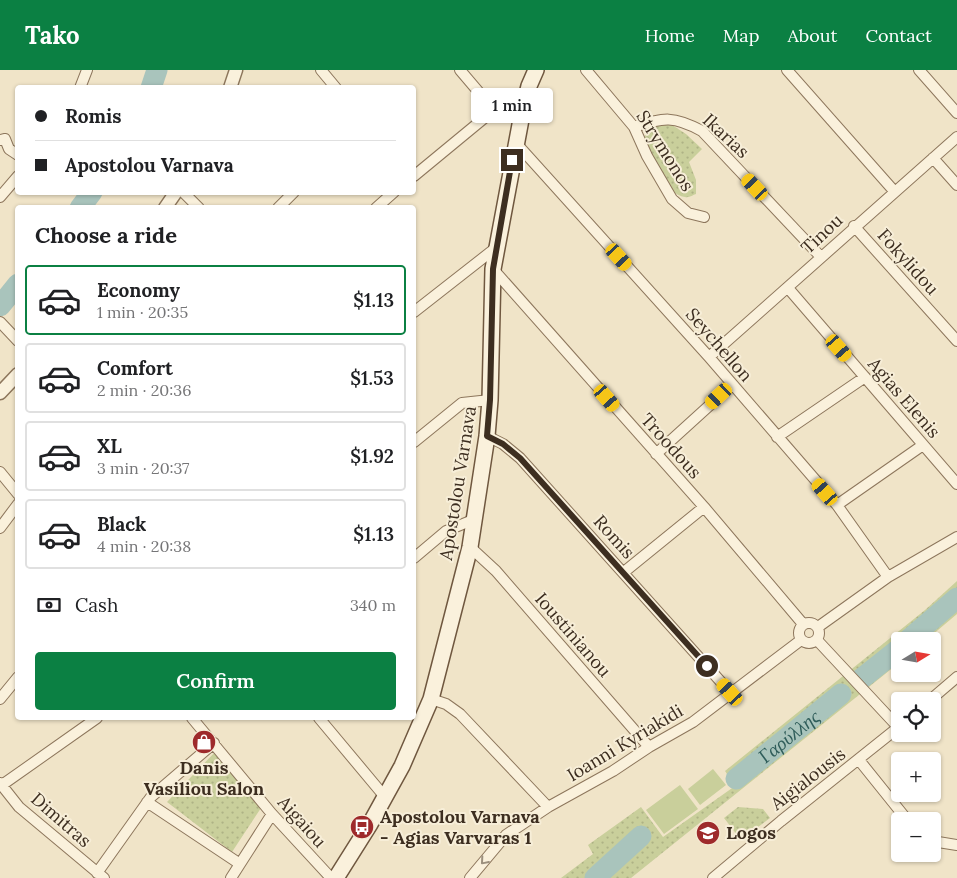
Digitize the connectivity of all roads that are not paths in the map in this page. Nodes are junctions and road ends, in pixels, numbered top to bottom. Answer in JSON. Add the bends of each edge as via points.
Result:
{"nodes":[{"id":1,"x":87,"y":70,"type":"edge"},
{"id":2,"x":236,"y":70,"type":"edge"},
{"id":3,"x":321,"y":70,"type":"edge"},
{"id":4,"x":460,"y":70,"type":"edge"},
{"id":5,"x":536,"y":70,"type":"edge"},
{"id":6,"x":787,"y":70,"type":"edge"},
{"id":7,"x":919,"y":70,"type":"edge"},
{"id":8,"x":592,"y":72,"type":"edge"},
{"id":9,"x":81,"y":85,"type":"edge"},
{"id":10,"x":231,"y":85,"type":"edge"},
{"id":11,"x":334,"y":85,"type":"edge"},
{"id":12,"x":494,"y":110,"type":"junction"},
{"id":13,"x":957,"y":113,"type":"edge"},
{"id":14,"x":522,"y":114,"type":"junction"},
{"id":15,"x":634,"y":127,"type":"junction"},
{"id":16,"x":957,"y":137,"type":"edge"},
{"id":17,"x":0,"y":140,"type":"edge"},
{"id":18,"x":516,"y":143,"type":"junction"},
{"id":19,"x":15,"y":154,"type":"edge"},
{"id":20,"x":933,"y":158,"type":"junction"},
{"id":21,"x":416,"y":174,"type":"edge"},
{"id":22,"x":15,"y":180,"type":"edge"},
{"id":23,"x":957,"y":185,"type":"edge"},
{"id":24,"x":894,"y":191,"type":"junction"},
{"id":25,"x":186,"y":195,"type":"edge"},
{"id":26,"x":291,"y":195,"type":"edge"},
{"id":27,"x":391,"y":195,"type":"edge"},
{"id":28,"x":0,"y":197,"type":"edge"},
{"id":29,"x":195,"y":205,"type":"edge"},
{"id":30,"x":281,"y":205,"type":"edge"},
{"id":31,"x":379,"y":205,"type":"edge"},
{"id":32,"x":704,"y":217,"type":"dead end"},
{"id":33,"x":854,"y":226,"type":"junction"},
{"id":34,"x":497,"y":247,"type":"junction"},
{"id":35,"x":821,"y":256,"type":"junction"},
{"id":36,"x":493,"y":269,"type":"junction"},
{"id":37,"x":788,"y":288,"type":"junction"},
{"id":38,"x":416,"y":310,"type":"edge"},
{"id":39,"x":0,"y":322,"type":"edge"},
{"id":40,"x":15,"y":338,"type":"edge"},
{"id":41,"x":957,"y":341,"type":"edge"},
{"id":42,"x":710,"y":357,"type":"junction"},
{"id":43,"x":15,"y":377,"type":"edge"},
{"id":44,"x":865,"y":377,"type":"junction"},
{"id":45,"x":732,"y":385,"type":"junction"},
{"id":46,"x":0,"y":393,"type":"edge"},
{"id":47,"x":490,"y":400,"type":"junction"},
{"id":48,"x":487,"y":436,"type":"junction"},
{"id":49,"x":777,"y":437,"type":"junction"},
{"id":50,"x":416,"y":440,"type":"edge"},
{"id":51,"x":923,"y":445,"type":"junction"},
{"id":52,"x":656,"y":454,"type":"junction"},
{"id":53,"x":0,"y":472,"type":"edge"},
{"id":54,"x":957,"y":484,"type":"edge"},
{"id":55,"x":15,"y":490,"type":"edge"},
{"id":56,"x":837,"y":506,"type":"junction"},
{"id":57,"x":704,"y":507,"type":"junction"},
{"id":58,"x":15,"y":508,"type":"edge"},
{"id":59,"x":475,"y":519,"type":"junction"},
{"id":60,"x":0,"y":528,"type":"edge"},
{"id":61,"x":957,"y":537,"type":"edge"},
{"id":62,"x":470,"y":547,"type":"junction"},
{"id":63,"x":416,"y":556,"type":"edge"},
{"id":64,"x":624,"y":572,"type":"junction"},
{"id":65,"x":888,"y":577,"type":"junction"},
{"id":66,"x":803,"y":624,"type":"junction"},
{"id":67,"x":818,"y":628,"type":"junction"},
{"id":68,"x":802,"y":640,"type":"junction"},
{"id":69,"x":817,"y":640,"type":"junction"},
{"id":70,"x":957,"y":677,"type":"edge"},
{"id":71,"x":15,"y":681,"type":"edge"},
{"id":72,"x":730,"y":692,"type":"junction"},
{"id":73,"x":939,"y":692,"type":"edge"},
{"id":74,"x":0,"y":699,"type":"edge"},
{"id":75,"x":430,"y":699,"type":"junction"},
{"id":76,"x":891,"y":719,"type":"edge"},
{"id":77,"x":94,"y":720,"type":"edge"},
{"id":78,"x":194,"y":720,"type":"edge"},
{"id":79,"x":321,"y":720,"type":"edge"},
{"id":80,"x":891,"y":733,"type":"edge"},
{"id":81,"x":214,"y":743,"type":"junction"},
{"id":82,"x":649,"y":747,"type":"junction"},
{"id":83,"x":858,"y":760,"type":"junction"},
{"id":84,"x":1,"y":784,"type":"edge"},
{"id":85,"x":385,"y":797,"type":"junction"},
{"id":86,"x":147,"y":802,"type":"junction"},
{"id":87,"x":548,"y":807,"type":"junction"},
{"id":88,"x":901,"y":812,"type":"edge"},
{"id":89,"x":272,"y":814,"type":"junction"},
{"id":90,"x":941,"y":842,"type":"edge"},
{"id":91,"x":957,"y":845,"type":"edge"},
{"id":92,"x":240,"y":864,"type":"junction"},
{"id":93,"x":100,"y":875,"type":"edge"},
{"id":94,"x":231,"y":878,"type":"edge"},
{"id":95,"x":331,"y":878,"type":"edge"},
{"id":96,"x":336,"y":878,"type":"edge"},
{"id":97,"x":470,"y":878,"type":"edge"},
{"id":98,"x":713,"y":878,"type":"edge"}],
"edges":[{"from":1,"to":9,"type":"street"},
{"from":2,"to":10,"type":"street"},
{"from":3,"to":11,"type":"street"},
{"from":4,"to":12,"type":"street"},
{"from":5,"to":14,"type":"main road","name":"Apostolou Varnava"},
{"from":6,"to":24,"type":"street"},
{"from":7,"to":13,"type":"street"},
{"from":8,"to":15,"type":"street","name":"Strymonos"},
{"from":12,"to":14,"type":"street"},
{"from":12,"to":21,"type":"street"},
{"from":14,"to":18,"type":"main road","name":"Apostolou Varnava"},
{"from":15,"to":32,"type":"street","name":"Strymonos","via":[[672,199],[688,213]]},
{"from":15,"to":35,"type":"street","name":"Ikarias","via":[[659,119],[684,121],[702,131]]},
{"from":16,"to":20,"type":"street","name":"Tinou"},
{"from":17,"to":19,"type":"street","via":[[5,139]]},
{"from":18,"to":34,"type":"main road","name":"Apostolou Varnava"},
{"from":18,"to":42,"type":"street","name":"Seychellon"},
{"from":20,"to":23,"type":"street"},
{"from":20,"to":24,"type":"street","name":"Tinou"},
{"from":22,"to":28,"type":"street"},
{"from":24,"to":33,"type":"street","name":"Tinou"},
{"from":25,"to":29,"type":"street"},
{"from":26,"to":30,"type":"street"},
{"from":27,"to":31,"type":"street"},
{"from":33,"to":35,"type":"street","name":"Tinou"},
{"from":33,"to":41,"type":"street","name":"Fokylidou"},
{"from":34,"to":36,"type":"main road","name":"Apostolou Varnava"},
{"from":34,"to":38,"type":"street"},
{"from":35,"to":37,"type":"street","name":"Tinou"},
{"from":36,"to":47,"type":"main road","name":"Apostolou Varnava"},
{"from":36,"to":52,"type":"street","name":"Troodous"},
{"from":37,"to":42,"type":"street","name":"Tinou"},
{"from":37,"to":44,"type":"street","name":"Agias Elenis"},
{"from":39,"to":40,"type":"street"},
{"from":42,"to":45,"type":"street","name":"Seychellon"},
{"from":43,"to":46,"type":"street"},
{"from":44,"to":49,"type":"street"},
{"from":44,"to":51,"type":"street","name":"Agias Elenis"},
{"from":45,"to":49,"type":"street","name":"Seychellon"},
{"from":45,"to":52,"type":"street"},
{"from":47,"to":48,"type":"main road","name":"Apostolou Varnava"},
{"from":47,"to":50,"type":"street","via":[[462,403]]},
{"from":48,"to":59,"type":"main road","name":"Apostolou Varnava"},
{"from":48,"to":64,"type":"street","name":"Romis","via":[[520,458]]},
{"from":49,"to":56,"type":"street","name":"Seychellon"},
{"from":51,"to":54,"type":"street","name":"Agias Elenis"},
{"from":51,"to":56,"type":"street"},
{"from":52,"to":57,"type":"street","name":"Troodous"},
{"from":53,"to":55,"type":"street"},
{"from":56,"to":65,"type":"street","name":"Seychellon"},
{"from":57,"to":64,"type":"street"},
{"from":57,"to":66,"type":"street","name":"Troodous"},
{"from":58,"to":60,"type":"street"},
{"from":59,"to":62,"type":"main road","name":"Apostolou Varnava"},
{"from":59,"to":63,"type":"street","via":[[446,532]]},
{"from":61,"to":65,"type":"street"},
{"from":62,"to":75,"type":"main road","name":"Apostolou Varnava"},
{"from":62,"to":82,"type":"street","name":"Ioustinianou","via":[[496,571]]},
{"from":64,"to":72,"type":"street","name":"Romis"},
{"from":65,"to":67,"type":"street"},
{"from":66,"to":67,"type":"street","via":[[813,623]]},
{"from":66,"to":68,"type":"street","via":[[799,633]]},
{"from":67,"to":69,"type":"street"},
{"from":68,"to":69,"type":"street","via":[[808,643]]},
{"from":68,"to":72,"type":"street","name":"Ioanni Kyriakidi"},
{"from":69,"to":76,"type":"street"},
{"from":70,"to":73,"type":"street"},
{"from":71,"to":74,"type":"street"},
{"from":72,"to":82,"type":"street","name":"Ioanni Kyriakidi","via":[[693,722]]},
{"from":75,"to":85,"type":"main road","name":"Apostolou Varnava","via":[[402,766]]},
{"from":75,"to":87,"type":"street","via":[[446,704],[460,714]]},
{"from":77,"to":84,"type":"street"},
{"from":78,"to":81,"type":"street","name":"Aigaiou"},
{"from":79,"to":85,"type":"street"},
{"from":80,"to":83,"type":"street","name":"Aigialousis"},
{"from":81,"to":86,"type":"street"},
{"from":81,"to":89,"type":"street","name":"Aigaiou"},
{"from":82,"to":87,"type":"street","name":"Ioanni Kyriakidi","via":[[613,772]]},
{"from":83,"to":88,"type":"street"},
{"from":83,"to":98,"type":"street","name":"Aigialousis"},
{"from":84,"to":93,"type":"street","name":"Dimitras","via":[[19,807]]},
{"from":85,"to":96,"type":"main road","name":"Apostolou Varnava"},
{"from":86,"to":92,"type":"street"},
{"from":86,"to":93,"type":"street"},
{"from":87,"to":97,"type":"street","name":"Ioanni Kyriakidi","one_way":true,"via":[[506,835]]},
{"from":89,"to":92,"type":"street"},
{"from":89,"to":95,"type":"street","name":"Aigaiou"},
{"from":90,"to":91,"type":"street"},
{"from":92,"to":94,"type":"street"}]}
